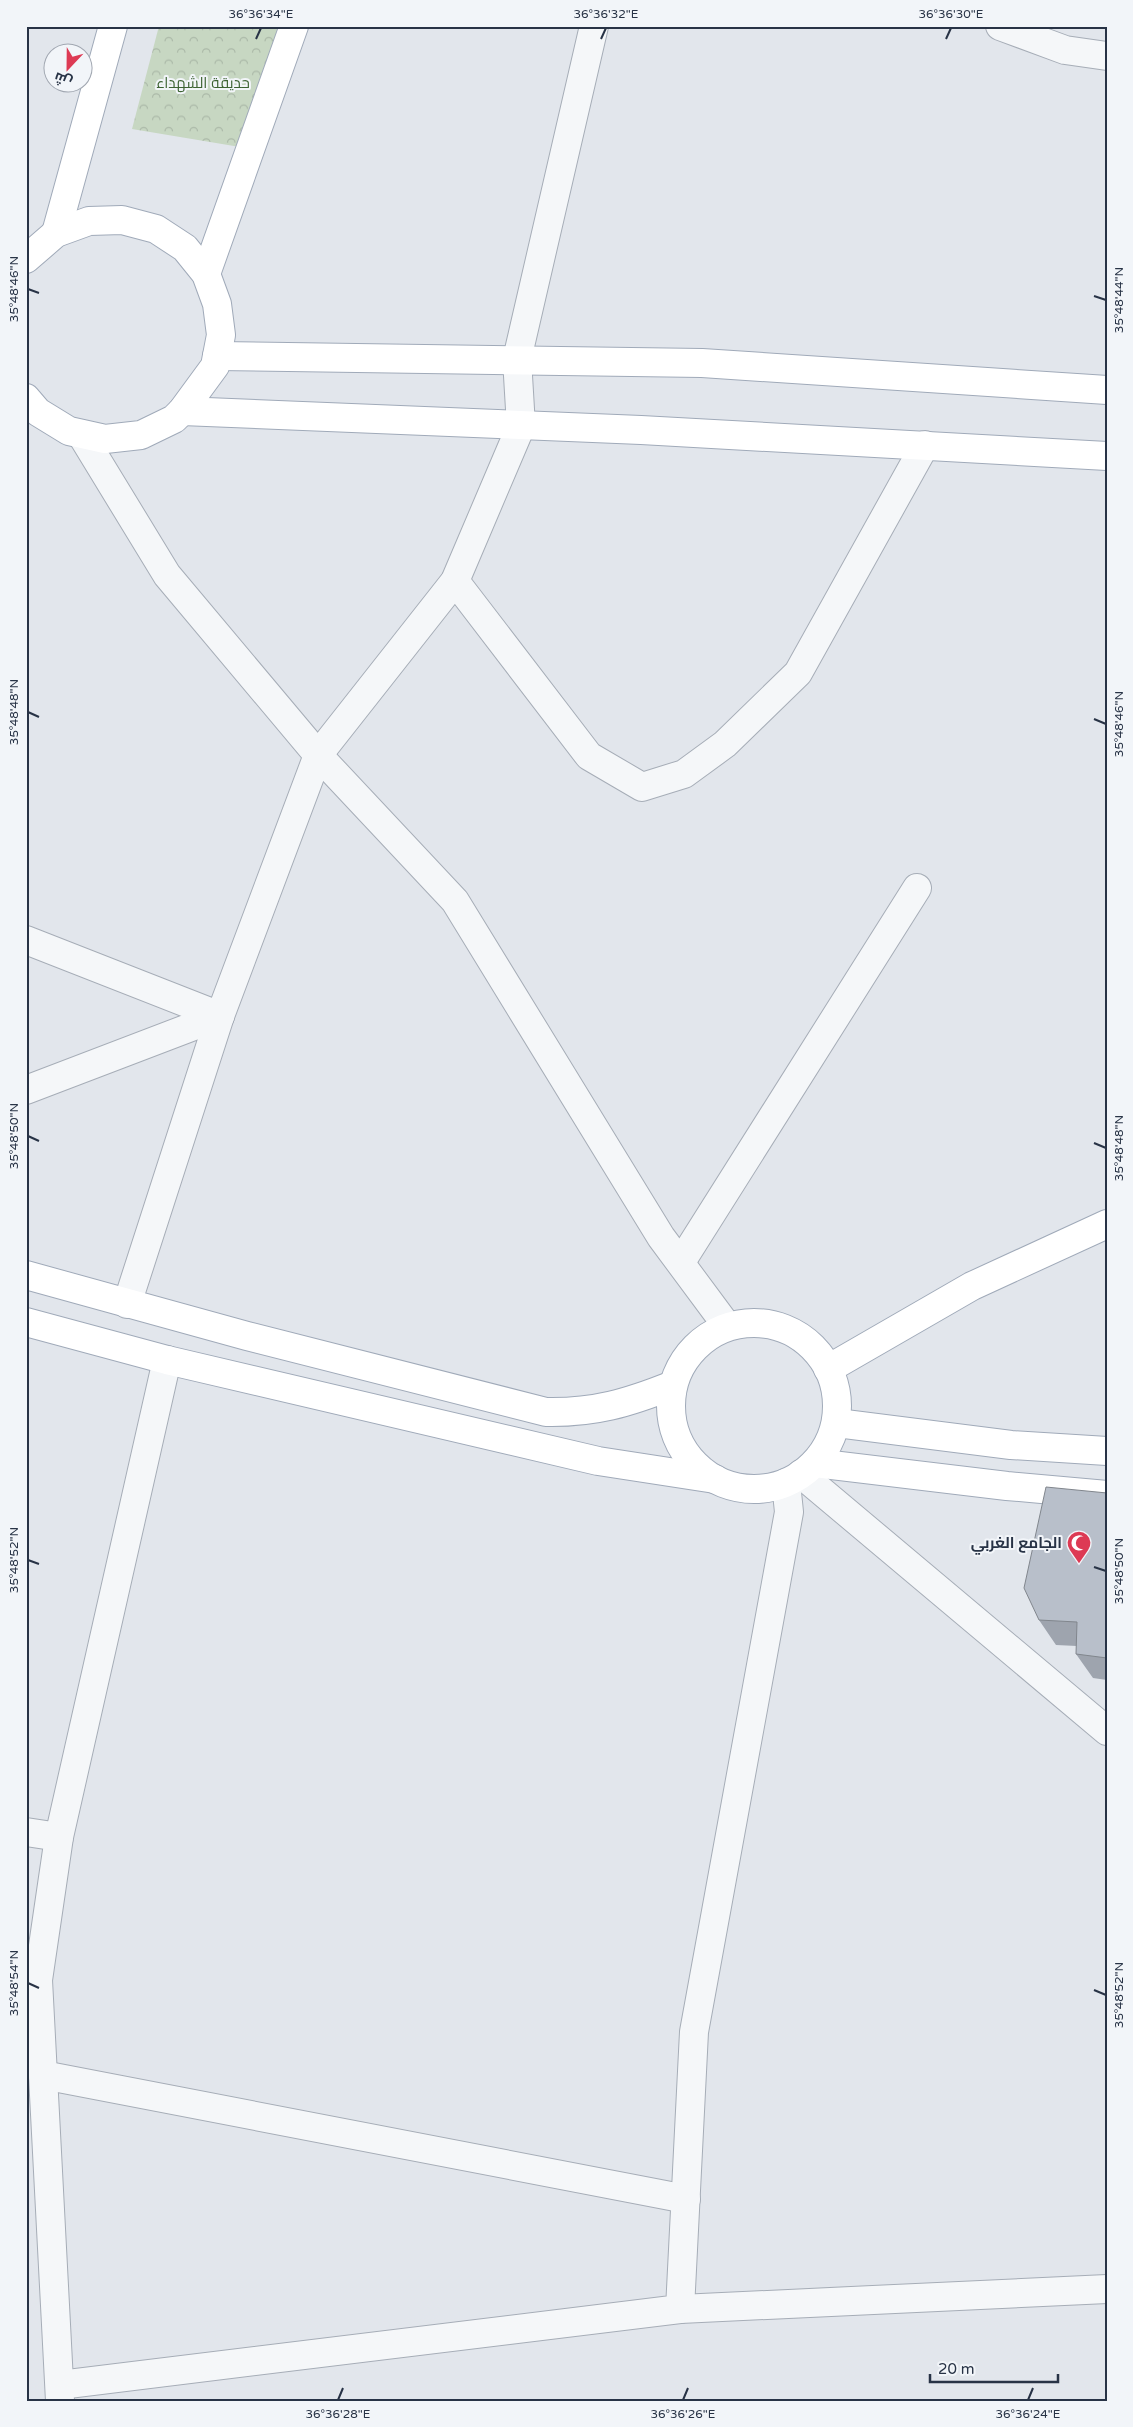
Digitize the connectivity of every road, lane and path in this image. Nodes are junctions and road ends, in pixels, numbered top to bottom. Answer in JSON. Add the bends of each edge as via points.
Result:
{"nodes":[{"id":1,"x":113,"y":26,"type":"edge"},
{"id":2,"x":294,"y":26,"type":"edge"},
{"id":3,"x":594,"y":26,"type":"edge"},
{"id":4,"x":1000,"y":26,"type":"edge"},
{"id":5,"x":1107,"y":56,"type":"edge"},
{"id":6,"x":56,"y":233,"type":"junction"},
{"id":7,"x":26,"y":259,"type":"edge"},
{"id":8,"x":206,"y":274,"type":"junction"},
{"id":9,"x":217,"y":356,"type":"junction"},
{"id":10,"x":517,"y":359,"type":"junction"},
{"id":11,"x":1107,"y":390,"type":"edge"},
{"id":12,"x":26,"y":398,"type":"edge"},
{"id":13,"x":182,"y":411,"type":"junction"},
{"id":14,"x":522,"y":426,"type":"junction"},
{"id":15,"x":81,"y":434,"type":"junction"},
{"id":16,"x":925,"y":445,"type":"junction"},
{"id":17,"x":1107,"y":456,"type":"edge"},
{"id":18,"x":455,"y":581,"type":"junction"},
{"id":19,"x":318,"y":755,"type":"junction"},
{"id":20,"x":917,"y":888,"type":"dead end"},
{"id":21,"x":26,"y":940,"type":"edge"},
{"id":22,"x":220,"y":1016,"type":"junction"},
{"id":23,"x":26,"y":1090,"type":"edge"},
{"id":24,"x":1107,"y":1224,"type":"edge"},
{"id":25,"x":681,"y":1262,"type":"junction"},
{"id":26,"x":26,"y":1275,"type":"edge"},
{"id":27,"x":127,"y":1304,"type":"junction"},
{"id":28,"x":26,"y":1322,"type":"edge"},
{"id":29,"x":727,"y":1326,"type":"junction"},
{"id":30,"x":168,"y":1360,"type":"junction"},
{"id":31,"x":828,"y":1369,"type":"junction"},
{"id":32,"x":673,"y":1385,"type":"junction"},
{"id":33,"x":836,"y":1423,"type":"junction"},
{"id":34,"x":1107,"y":1451,"type":"edge"},
{"id":35,"x":800,"y":1473,"type":"junction"},
{"id":36,"x":714,"y":1479,"type":"junction"},
{"id":37,"x":1107,"y":1495,"type":"edge"},
{"id":38,"x":1107,"y":1731,"type":"edge"},
{"id":39,"x":26,"y":1832,"type":"edge"},
{"id":40,"x":59,"y":1837,"type":"junction"},
{"id":41,"x":43,"y":2075,"type":"junction"},
{"id":42,"x":38,"y":2191,"type":"edge"},
{"id":43,"x":686,"y":2199,"type":"junction"},
{"id":44,"x":1107,"y":2289,"type":"edge"},
{"id":45,"x":680,"y":2309,"type":"junction"},
{"id":46,"x":60,"y":2393,"type":"edge"}],
"edges":[{"from":1,"to":6,"type":"main road"},
{"from":2,"to":8,"type":"main road"},
{"from":3,"to":10,"type":"street"},
{"from":4,"to":5,"type":"street","via":[[1064,50]]},
{"from":6,"to":7,"type":"main road"},
{"from":6,"to":8,"type":"main road","via":[[88,221],[122,220],[156,229],[185,248]]},
{"from":8,"to":9,"type":"main road","via":[[217,304],[221,336]]},
{"from":9,"to":10,"type":"main road"},
{"from":9,"to":13,"type":"main road","via":[[215,366]]},
{"from":10,"to":11,"type":"main road","via":[[702,363]]},
{"from":10,"to":14,"type":"street"},
{"from":12,"to":15,"type":"main road","via":[[38,412],[69,432]]},
{"from":13,"to":14,"type":"main road"},
{"from":13,"to":15,"type":"main road","via":[[174,419],[141,435],[105,439]]},
{"from":14,"to":16,"type":"main road"},
{"from":14,"to":18,"type":"street"},
{"from":15,"to":19,"type":"street","via":[[167,575]]},
{"from":16,"to":17,"type":"main road"},
{"from":16,"to":18,"type":"street","via":[[798,672],[724,744],[691,769],[642,787],[589,756]]},
{"from":18,"to":19,"type":"street"},
{"from":19,"to":22,"type":"street"},
{"from":19,"to":25,"type":"street","via":[[455,901],[661,1237]]},
{"from":20,"to":25,"type":"street"},
{"from":21,"to":22,"type":"street"},
{"from":22,"to":23,"type":"street"},
{"from":22,"to":27,"type":"street"},
{"from":24,"to":31,"type":"main road","via":[[972,1286]]},
{"from":25,"to":29,"type":"street"},
{"from":26,"to":27,"type":"main road"},
{"from":27,"to":32,"type":"main road","via":[[546,1412],[578,1413],[631,1402]]},
{"from":28,"to":30,"type":"main road"},
{"from":29,"to":31,"type":"main road","via":[[754,1322],[785,1328],[806,1341],[825,1361]]},
{"from":29,"to":32,"type":"main road","via":[[696,1346],[684,1360]]},
{"from":30,"to":36,"type":"main road","via":[[598,1460]]},
{"from":30,"to":40,"type":"street"},
{"from":31,"to":33,"type":"main road","via":[[836,1387]]},
{"from":32,"to":36,"type":"main road","via":[[671,1413],[678,1440],[693,1462]]},
{"from":33,"to":34,"type":"main road","via":[[1011,1445]]},
{"from":33,"to":35,"type":"main road","via":[[830,1441]]},
{"from":35,"to":36,"type":"main road","via":[[767,1488],[740,1488]]},
{"from":35,"to":37,"type":"main road"},
{"from":35,"to":38,"type":"street"},
{"from":35,"to":43,"type":"street","via":[[789,1512],[694,2032]]},
{"from":39,"to":40,"type":"street"},
{"from":40,"to":41,"type":"street","via":[[38,1980]]},
{"from":41,"to":42,"type":"street"},
{"from":41,"to":43,"type":"street"},
{"from":42,"to":46,"type":"street"},
{"from":43,"to":45,"type":"street"},
{"from":44,"to":45,"type":"street"},
{"from":45,"to":46,"type":"street"}]}
